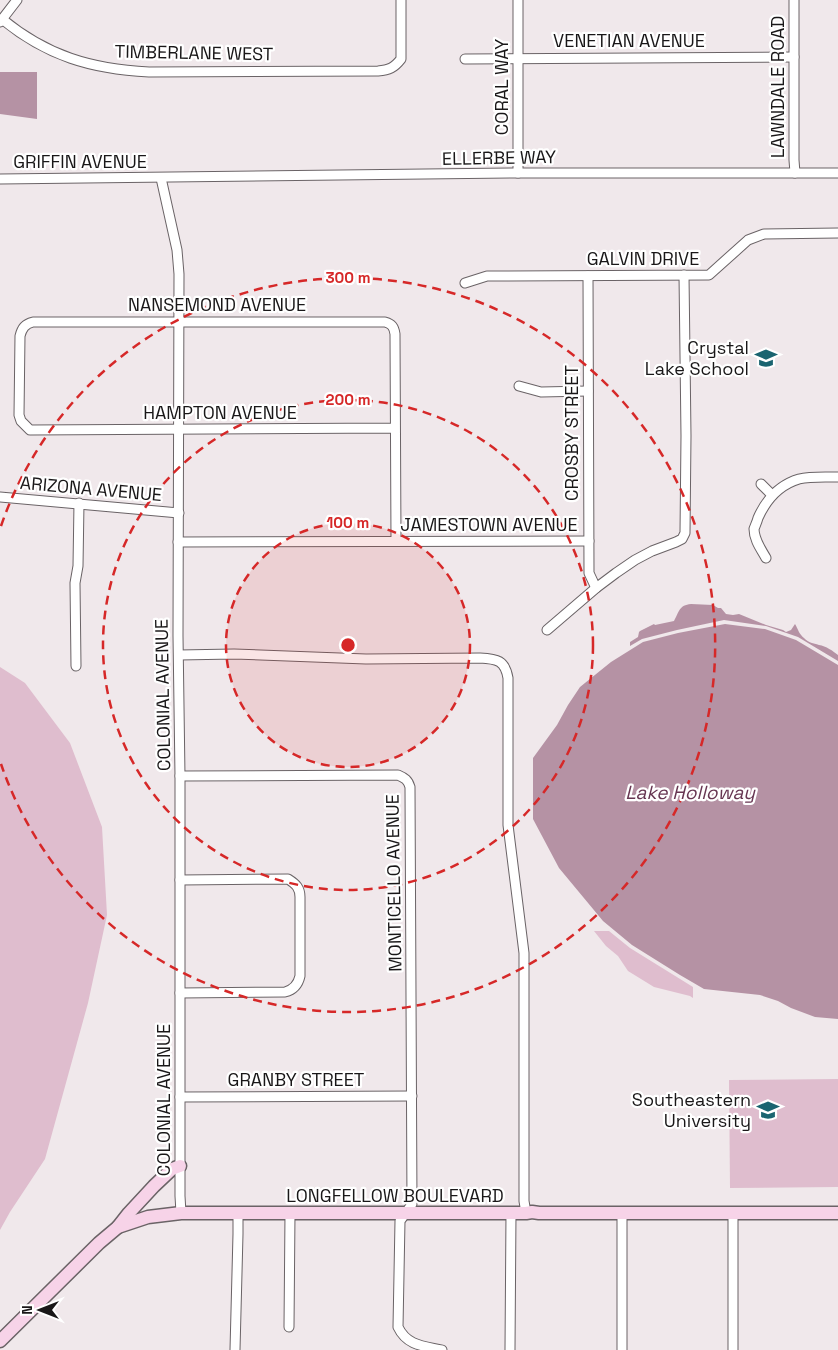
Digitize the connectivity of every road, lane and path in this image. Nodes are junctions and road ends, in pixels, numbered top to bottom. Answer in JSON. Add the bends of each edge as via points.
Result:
{"nodes":[{"id":1,"x":17,"y":0,"type":"edge"},
{"id":2,"x":401,"y":0,"type":"edge"},
{"id":3,"x":518,"y":0,"type":"edge"},
{"id":4,"x":794,"y":0,"type":"edge"},
{"id":5,"x":1,"y":20,"type":"edge"},
{"id":6,"x":794,"y":57,"type":"junction"},
{"id":7,"x":465,"y":59,"type":"dead end"},
{"id":8,"x":518,"y":59,"type":"junction"},
{"id":9,"x":518,"y":173,"type":"junction"},
{"id":10,"x":795,"y":173,"type":"junction"},
{"id":11,"x":838,"y":173,"type":"edge"},
{"id":12,"x":160,"y":178,"type":"junction"},
{"id":13,"x":0,"y":179,"type":"edge"},
{"id":14,"x":838,"y":233,"type":"edge"},
{"id":15,"x":684,"y":275,"type":"junction"},
{"id":16,"x":588,"y":276,"type":"junction"},
{"id":17,"x":465,"y":283,"type":"dead end"},
{"id":18,"x":179,"y":321,"type":"junction"},
{"id":19,"x":41,"y":322,"type":"joint"},
{"id":20,"x":519,"y":386,"type":"dead end"},
{"id":21,"x":588,"y":391,"type":"junction"},
{"id":22,"x":395,"y":428,"type":"junction"},
{"id":23,"x":179,"y":429,"type":"junction"},
{"id":24,"x":838,"y":477,"type":"edge"},
{"id":25,"x":761,"y":484,"type":"dead end"},
{"id":26,"x":772,"y":495,"type":"junction"},
{"id":27,"x":0,"y":497,"type":"edge"},
{"id":28,"x":79,"y":503,"type":"junction"},
{"id":29,"x":179,"y":513,"type":"junction"},
{"id":30,"x":396,"y":541,"type":"junction"},
{"id":31,"x":589,"y":541,"type":"junction"},
{"id":32,"x":178,"y":542,"type":"junction"},
{"id":33,"x":766,"y":558,"type":"dead end"},
{"id":34,"x":596,"y":588,"type":"junction"},
{"id":35,"x":547,"y":630,"type":"dead end"},
{"id":36,"x":179,"y":655,"type":"junction"},
{"id":37,"x":76,"y":666,"type":"dead end"},
{"id":38,"x":180,"y":776,"type":"junction"},
{"id":39,"x":180,"y":880,"type":"junction"},
{"id":40,"x":180,"y":993,"type":"junction"},
{"id":41,"x":412,"y":1096,"type":"junction"},
{"id":42,"x":180,"y":1098,"type":"junction"},
{"id":43,"x":180,"y":1166,"type":"junction"},
{"id":44,"x":182,"y":1213,"type":"junction"},
{"id":45,"x":406,"y":1213,"type":"junction"},
{"id":46,"x":511,"y":1213,"type":"junction"},
{"id":47,"x":526,"y":1213,"type":"junction"},
{"id":48,"x":622,"y":1213,"type":"junction"},
{"id":49,"x":733,"y":1213,"type":"junction"},
{"id":50,"x":838,"y":1213,"type":"edge"},
{"id":51,"x":238,"y":1214,"type":"junction"},
{"id":52,"x":290,"y":1214,"type":"junction"},
{"id":53,"x":118,"y":1227,"type":"junction"},
{"id":54,"x":289,"y":1327,"type":"dead end"},
{"id":55,"x":0,"y":1342,"type":"edge"},
{"id":56,"x":235,"y":1350,"type":"edge"},
{"id":57,"x":442,"y":1350,"type":"edge"},
{"id":58,"x":510,"y":1350,"type":"edge"},
{"id":59,"x":622,"y":1350,"type":"edge"},
{"id":60,"x":733,"y":1350,"type":"edge"}],
"edges":[{"from":1,"to":5,"type":"street"},
{"from":2,"to":5,"type":"street","name":"TIMBERLANE WEST","via":[[400,59],[388,70],[378,71],[126,71],[59,54]]},
{"from":3,"to":8,"type":"street","name":"CORAL WAY"},
{"from":4,"to":6,"type":"street","name":"LAWNDALE ROAD"},
{"from":6,"to":8,"type":"street","name":"VENETIAN AVENUE"},
{"from":6,"to":10,"type":"street","name":"LAWNDALE ROAD"},
{"from":7,"to":8,"type":"street","name":"VENETIAN AVENUE"},
{"from":8,"to":9,"type":"street","name":"CORAL WAY"},
{"from":9,"to":10,"type":"street","name":"ELLERBE WAY"},
{"from":9,"to":12,"type":"street","name":"ELLERBE WAY"},
{"from":10,"to":11,"type":"street","name":"ELLERBE WAY"},
{"from":12,"to":13,"type":"street","name":"GRIFFIN AVENUE"},
{"from":12,"to":18,"type":"street","name":"COLONIAL AVENUE","via":[[179,263]]},
{"from":14,"to":15,"type":"street","name":"GALVIN DRIVE","via":[[764,234],[748,240],[709,275]]},
{"from":15,"to":16,"type":"street","name":"GALVIN DRIVE"},
{"from":15,"to":34,"type":"street","via":[[685,533],[682,539],[635,560]]},
{"from":16,"to":17,"type":"street","name":"GALVIN DRIVE","via":[[487,276]]},
{"from":16,"to":21,"type":"street","name":"CROSBY STREET"},
{"from":18,"to":19,"type":"street","name":"NANSEMOND AVENUE"},
{"from":18,"to":22,"type":"street","name":"NANSEMOND AVENUE","via":[[390,323],[395,334]]},
{"from":18,"to":23,"type":"street","name":"COLONIAL AVENUE"},
{"from":19,"to":23,"type":"street","name":"HAMPTON AVENUE","via":[[27,324],[20,336],[19,415],[30,430]]},
{"from":20,"to":21,"type":"street","via":[[541,392]]},
{"from":21,"to":31,"type":"street","name":"CROSBY STREET"},
{"from":22,"to":23,"type":"street","name":"HAMPTON AVENUE"},
{"from":22,"to":30,"type":"street"},
{"from":23,"to":29,"type":"street","name":"COLONIAL AVENUE"},
{"from":24,"to":26,"type":"street","via":[[797,480]]},
{"from":25,"to":26,"type":"street"},
{"from":26,"to":33,"type":"street","via":[[754,528],[755,538]]},
{"from":27,"to":28,"type":"street","name":"ARIZONA AVENUE"},
{"from":28,"to":29,"type":"street","name":"ARIZONA AVENUE"},
{"from":28,"to":37,"type":"street","via":[[75,583]]},
{"from":29,"to":32,"type":"street","name":"COLONIAL AVENUE"},
{"from":30,"to":31,"type":"street","name":"JAMESTOWN AVENUE"},
{"from":30,"to":32,"type":"street","name":"JAMESTOWN AVENUE"},
{"from":31,"to":34,"type":"street","name":"CROSBY STREET","via":[[589,572]]},
{"from":32,"to":36,"type":"street","name":"COLONIAL AVENUE"},
{"from":34,"to":35,"type":"street"},
{"from":36,"to":38,"type":"street","name":"COLONIAL AVENUE"},
{"from":36,"to":47,"type":"street","via":[[493,658],[506,669],[508,825],[524,953]]},
{"from":38,"to":39,"type":"street","name":"COLONIAL AVENUE"},
{"from":38,"to":41,"type":"street","name":"MONTICELLO AVENUE","via":[[398,775],[408,782]]},
{"from":39,"to":40,"type":"street","name":"COLONIAL AVENUE"},
{"from":39,"to":40,"type":"street","via":[[288,879],[295,883],[300,890],[300,976],[299,982],[285,992]]},
{"from":40,"to":42,"type":"street","name":"COLONIAL AVENUE"},
{"from":41,"to":42,"type":"street","name":"GRANBY STREET"},
{"from":41,"to":45,"type":"street","name":"MONTICELLO AVENUE","via":[[412,1204]]},
{"from":42,"to":43,"type":"street","name":"COLONIAL AVENUE"},
{"from":43,"to":44,"type":"street","name":"COLONIAL AVENUE"},
{"from":43,"to":53,"type":"street","via":[[172,1169]]},
{"from":44,"to":51,"type":"street","name":"LONGFELLOW BOULEVARD"},
{"from":44,"to":53,"type":"street","name":"LONGFELLOW BOULEVARD","via":[[148,1217]]},
{"from":45,"to":46,"type":"street","name":"LONGFELLOW BOULEVARD"},
{"from":45,"to":52,"type":"street","name":"LONGFELLOW BOULEVARD"},
{"from":45,"to":57,"type":"street","name":"MONTICELLO AVENUE","via":[[400,1221],[398,1327],[412,1343]]},
{"from":46,"to":47,"type":"street","name":"LONGFELLOW BOULEVARD"},
{"from":46,"to":58,"type":"street"},
{"from":47,"to":48,"type":"street","name":"LONGFELLOW BOULEVARD"},
{"from":48,"to":49,"type":"street","name":"LONGFELLOW BOULEVARD"},
{"from":48,"to":59,"type":"street"},
{"from":49,"to":50,"type":"street","name":"LONGFELLOW BOULEVARD"},
{"from":49,"to":60,"type":"street"},
{"from":51,"to":52,"type":"street","name":"LONGFELLOW BOULEVARD"},
{"from":51,"to":56,"type":"street"},
{"from":52,"to":54,"type":"street"},
{"from":53,"to":55,"type":"street","name":"LONGFELLOW BOULEVARD"}]}
